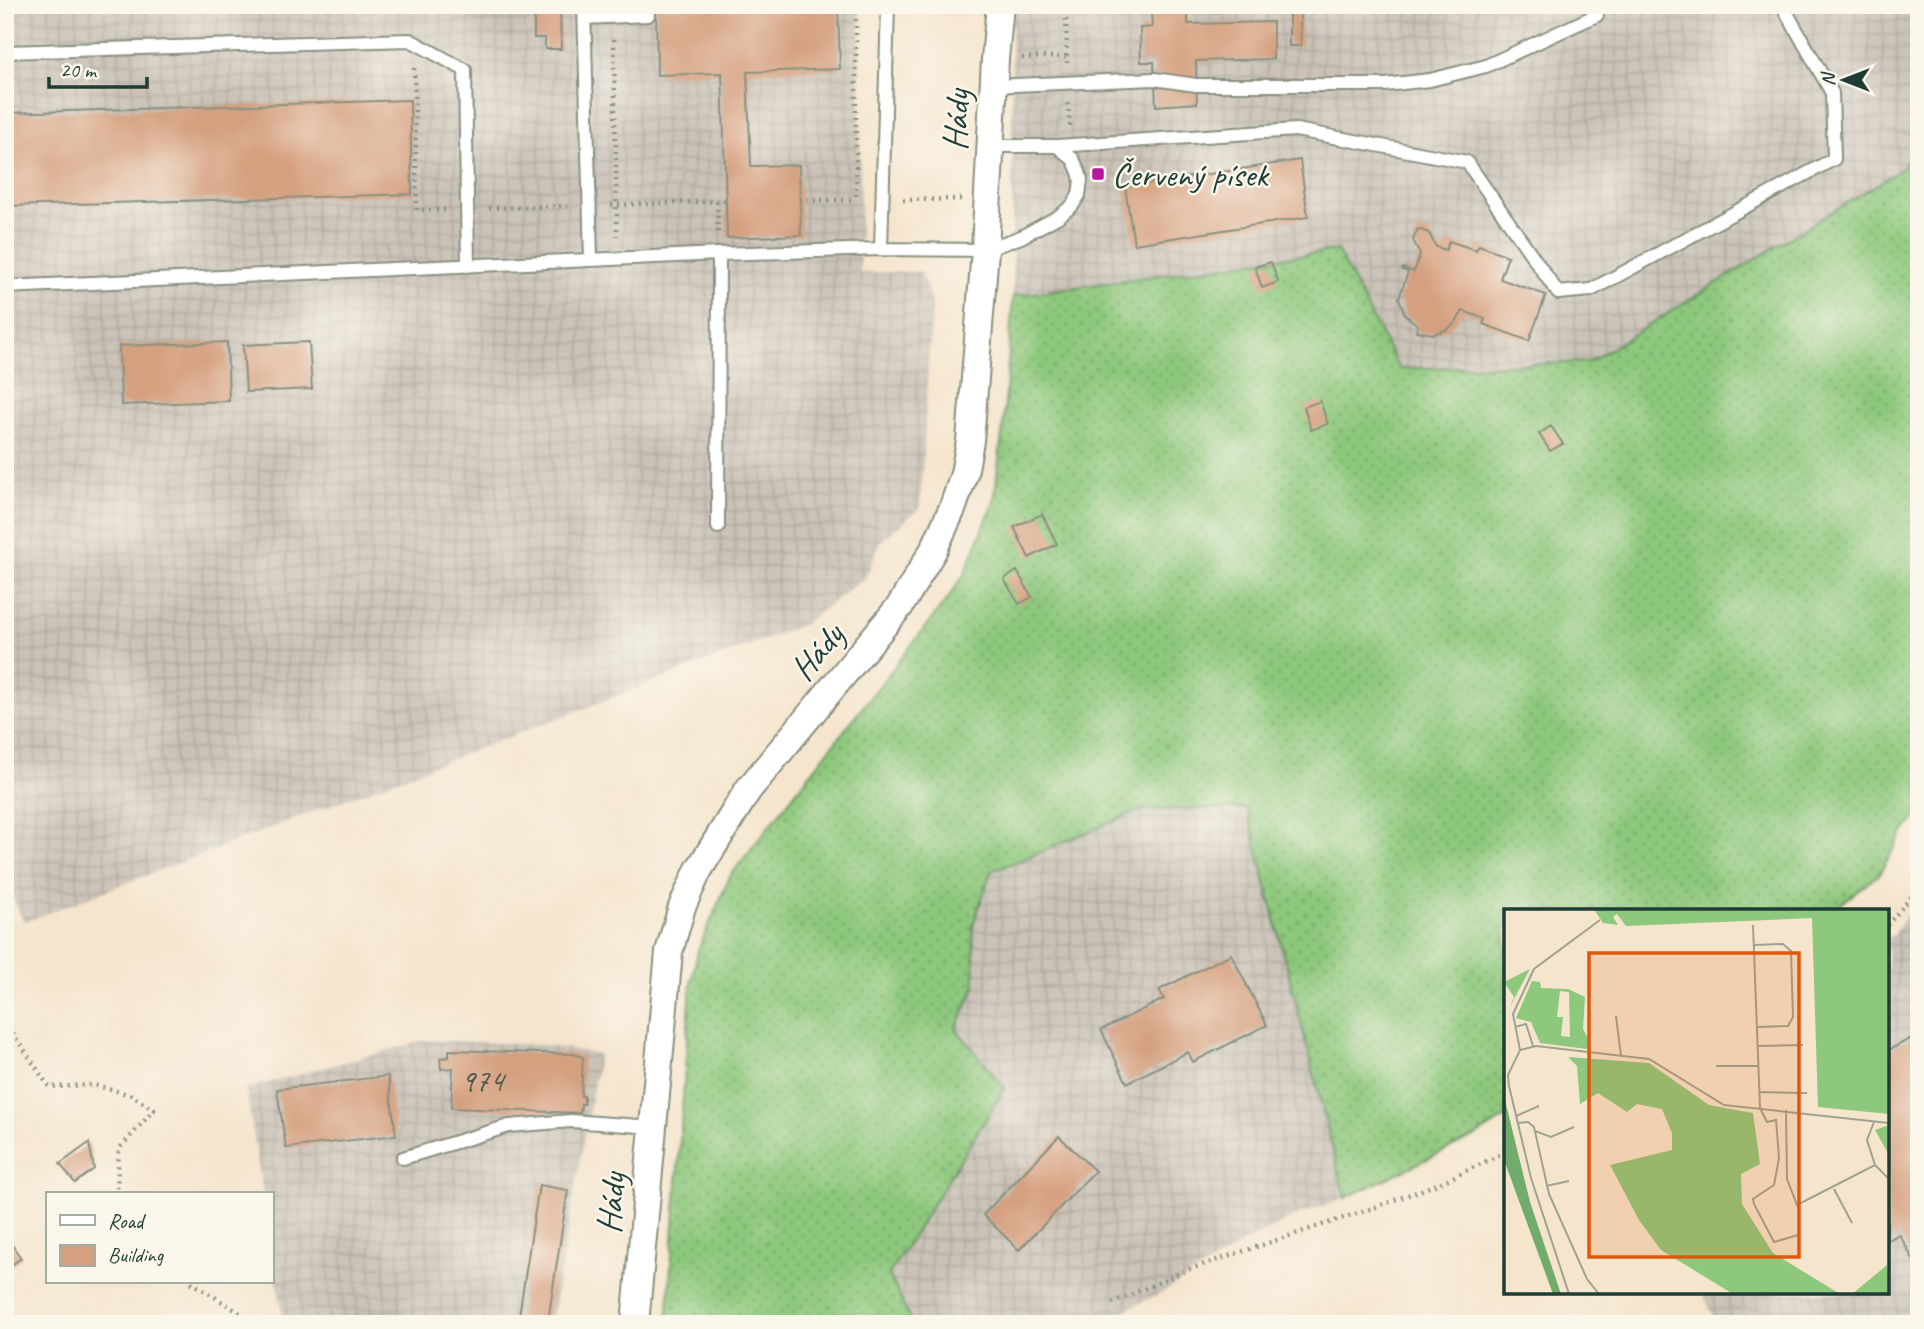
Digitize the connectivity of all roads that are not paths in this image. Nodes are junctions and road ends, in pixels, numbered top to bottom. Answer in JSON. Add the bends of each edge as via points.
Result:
{"nodes":[{"id":1,"x":888,"y":5,"type":"edge"},
{"id":2,"x":1000,"y":5,"type":"edge"},
{"id":3,"x":1593,"y":5,"type":"edge"},
{"id":4,"x":1784,"y":8,"type":"dead end"},
{"id":5,"x":585,"y":12,"type":"edge"},
{"id":6,"x":648,"y":15,"type":"dead end"},
{"id":7,"x":5,"y":52,"type":"edge"},
{"id":8,"x":993,"y":86,"type":"junction"},
{"id":9,"x":990,"y":146,"type":"junction"},
{"id":10,"x":1057,"y":146,"type":"junction"},
{"id":11,"x":881,"y":249,"type":"junction"},
{"id":12,"x":985,"y":250,"type":"junction"},
{"id":13,"x":719,"y":254,"type":"junction"},
{"id":14,"x":591,"y":259,"type":"junction"},
{"id":15,"x":468,"y":266,"type":"junction"},
{"id":16,"x":5,"y":287,"type":"edge"},
{"id":17,"x":718,"y":527,"type":"dead end"},
{"id":18,"x":653,"y":1127,"type":"junction"},
{"id":19,"x":403,"y":1158,"type":"dead end"},
{"id":20,"x":635,"y":1324,"type":"edge"}],
"edges":[{"from":1,"to":11,"type":"lane"},
{"from":2,"to":8,"type":"street","name":"Hády"},
{"from":3,"to":8,"type":"lane","via":[[1597,15],[1486,66],[1430,80],[1385,85],[1196,85],[1154,79]]},
{"from":4,"to":10,"type":"lane","via":[[1832,93],[1834,159],[1591,290],[1558,293],[1467,162],[1297,130]]},
{"from":5,"to":6,"type":"lane","via":[[614,17]]},
{"from":5,"to":14,"type":"lane"},
{"from":7,"to":15,"type":"lane","via":[[410,40],[465,71]]},
{"from":8,"to":9,"type":"street","name":"Hády"},
{"from":9,"to":10,"type":"lane"},
{"from":9,"to":12,"type":"street","name":"Hády"},
{"from":10,"to":12,"type":"lane","via":[[1073,159],[1081,180],[1072,206],[1021,237]]},
{"from":11,"to":12,"type":"lane"},
{"from":11,"to":13,"type":"lane"},
{"from":12,"to":18,"type":"street","name":"Hády","via":[[970,441],[953,507],[900,606],[748,790],[698,872],[669,952]]},
{"from":13,"to":14,"type":"lane"},
{"from":13,"to":17,"type":"lane"},
{"from":14,"to":15,"type":"lane"},
{"from":15,"to":16,"type":"lane"},
{"from":18,"to":19,"type":"lane","via":[[571,1121],[509,1126]]},
{"from":18,"to":20,"type":"street","name":"Hády"}]}
